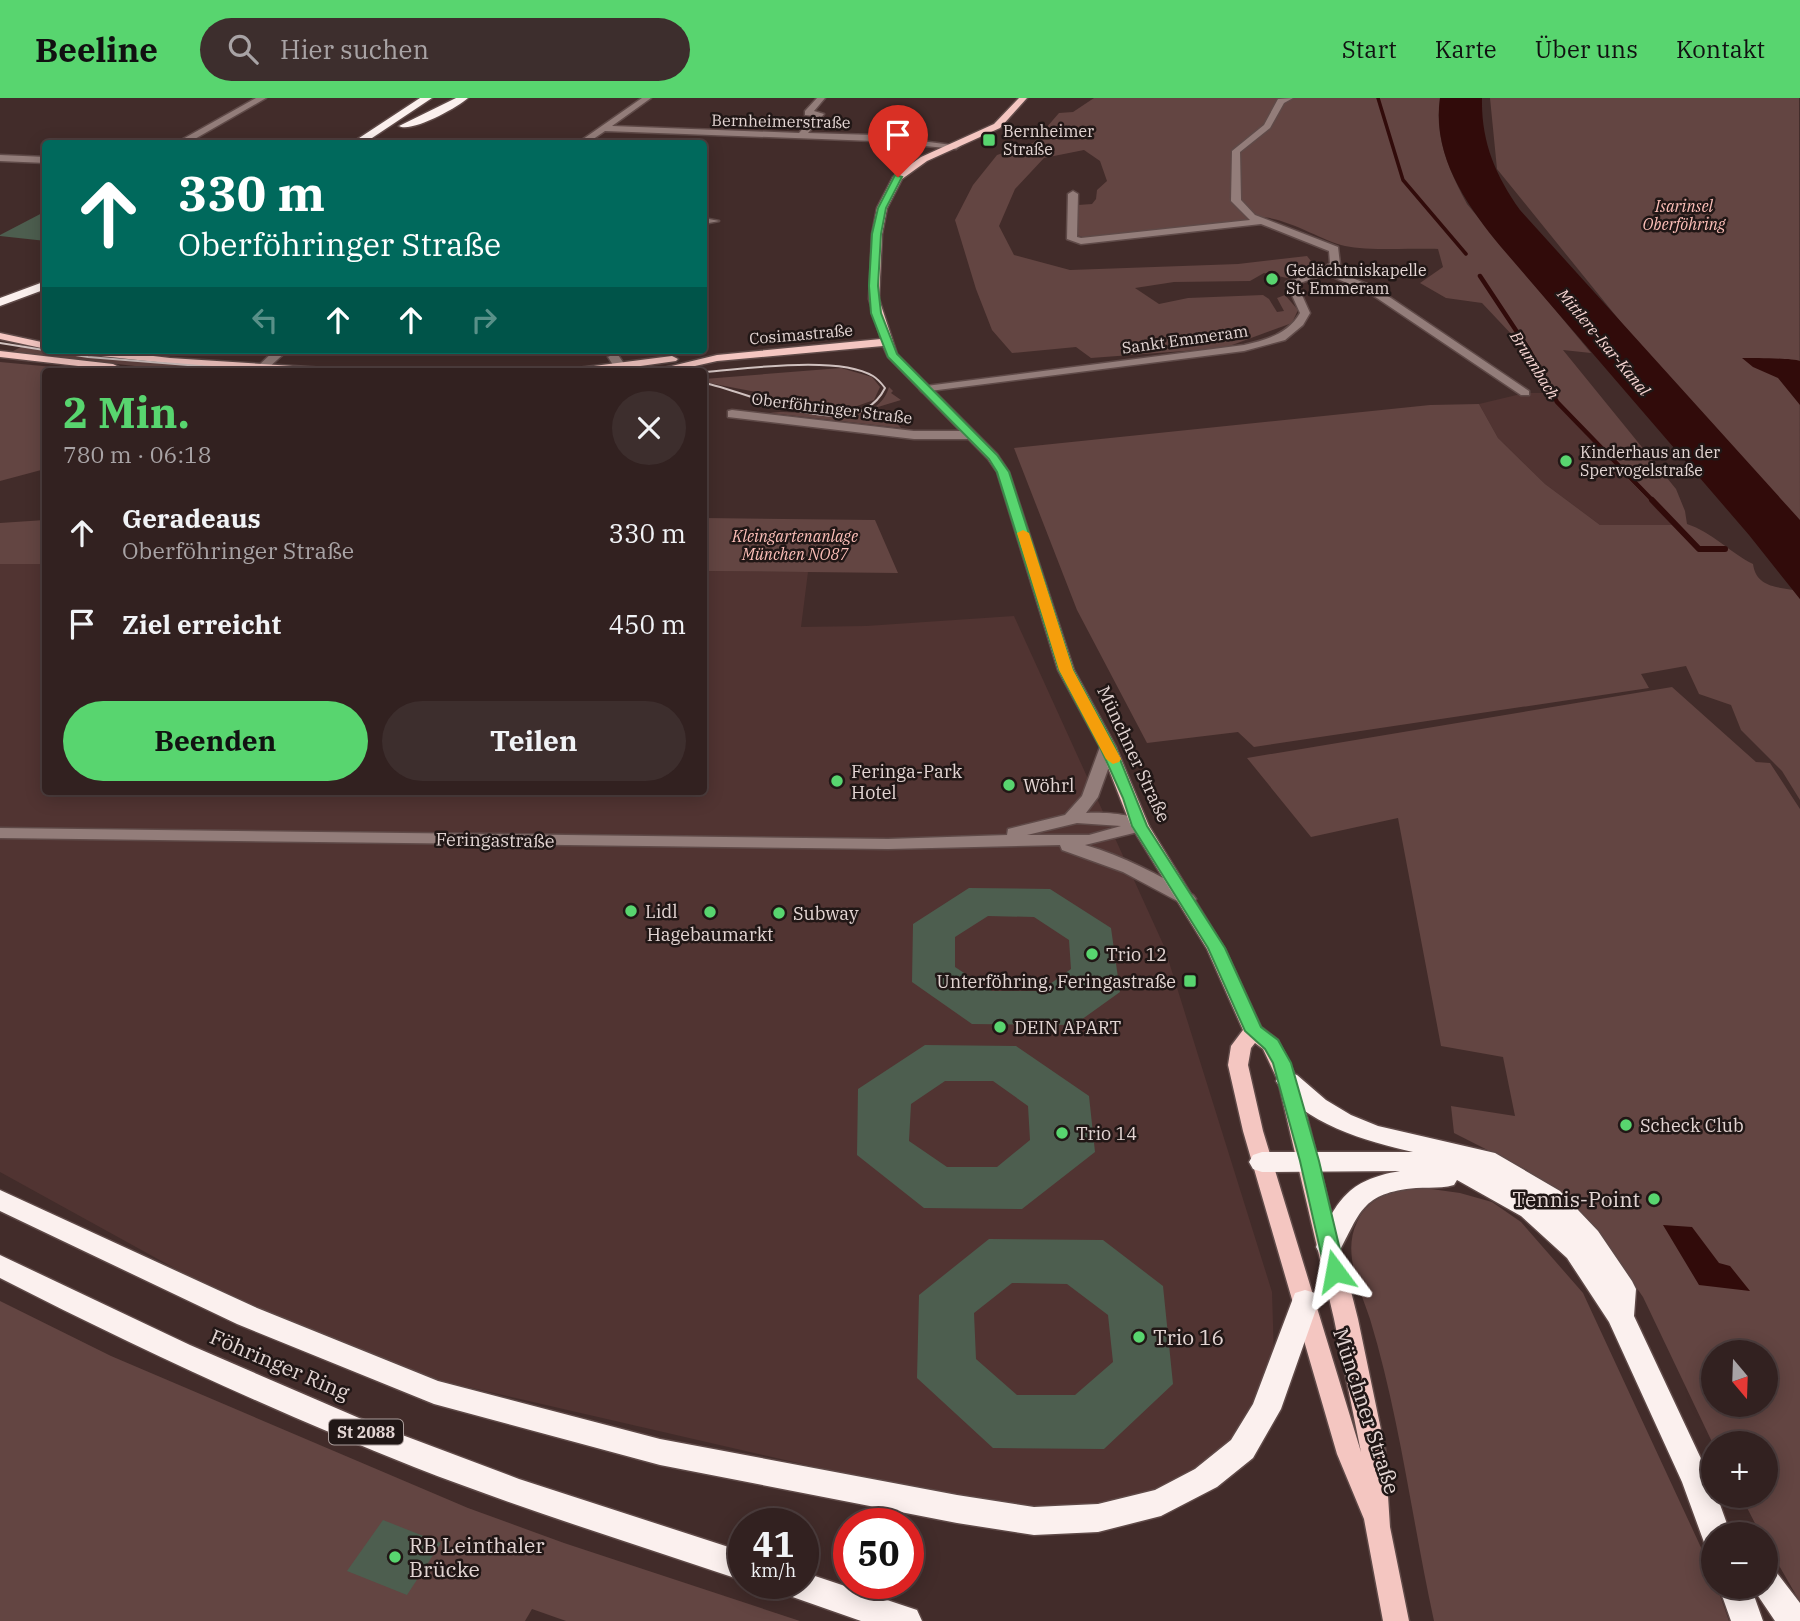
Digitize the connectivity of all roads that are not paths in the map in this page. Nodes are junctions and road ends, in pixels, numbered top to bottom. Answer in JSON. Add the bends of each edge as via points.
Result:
{"nodes":[{"id":1,"x":262,"y":98,"type":"edge"},
{"id":2,"x":426,"y":98,"type":"edge"},
{"id":3,"x":446,"y":98,"type":"edge"},
{"id":4,"x":463,"y":98,"type":"edge"},
{"id":5,"x":647,"y":98,"type":"edge"},
{"id":6,"x":821,"y":98,"type":"edge"},
{"id":7,"x":1024,"y":98,"type":"edge"},
{"id":8,"x":1289,"y":98,"type":"edge"},
{"id":9,"x":404,"y":126,"type":"junction"},
{"id":10,"x":605,"y":128,"type":"junction"},
{"id":11,"x":802,"y":135,"type":"junction"},
{"id":12,"x":186,"y":140,"type":"edge"},
{"id":13,"x":361,"y":140,"type":"edge"},
{"id":14,"x":382,"y":140,"type":"edge"},
{"id":15,"x":586,"y":140,"type":"edge"},
{"id":16,"x":956,"y":146,"type":"junction"},
{"id":17,"x":0,"y":158,"type":"edge"},
{"id":18,"x":42,"y":160,"type":"edge"},
{"id":19,"x":1073,"y":194,"type":"dead end"},
{"id":20,"x":1263,"y":221,"type":"junction"},
{"id":21,"x":1326,"y":271,"type":"junction"},
{"id":22,"x":42,"y":286,"type":"edge"},
{"id":23,"x":42,"y":296,"type":"edge"},
{"id":24,"x":0,"y":302,"type":"edge"},
{"id":25,"x":0,"y":312,"type":"edge"},
{"id":26,"x":0,"y":336,"type":"edge"},
{"id":27,"x":887,"y":342,"type":"junction"},
{"id":28,"x":42,"y":345,"type":"edge"},
{"id":29,"x":0,"y":354,"type":"edge"},
{"id":30,"x":106,"y":354,"type":"edge"},
{"id":31,"x":277,"y":354,"type":"edge"},
{"id":32,"x":717,"y":358,"type":"junction"},
{"id":33,"x":620,"y":362,"type":"junction"},
{"id":34,"x":131,"y":368,"type":"edge"},
{"id":35,"x":261,"y":368,"type":"joint"},
{"id":36,"x":592,"y":368,"type":"edge"},
{"id":37,"x":642,"y":368,"type":"edge"},
{"id":38,"x":671,"y":368,"type":"edge"},
{"id":39,"x":926,"y":390,"type":"junction"},
{"id":40,"x":1525,"y":393,"type":"dead end"},
{"id":41,"x":732,"y":414,"type":"dead end"},
{"id":42,"x":970,"y":435,"type":"junction"},
{"id":43,"x":1032,"y":563,"type":"joint"},
{"id":44,"x":1108,"y":747,"type":"junction"},
{"id":45,"x":1070,"y":820,"type":"junction"},
{"id":46,"x":1140,"y":826,"type":"junction"},
{"id":47,"x":0,"y":833,"type":"edge"},
{"id":48,"x":990,"y":839,"type":"junction"},
{"id":49,"x":1044,"y":840,"type":"junction"},
{"id":50,"x":1187,"y":899,"type":"junction"},
{"id":51,"x":1254,"y":1031,"type":"junction"},
{"id":52,"x":1288,"y":1081,"type":"junction"},
{"id":53,"x":1310,"y":1161,"type":"junction"},
{"id":54,"x":1262,"y":1162,"type":"junction"},
{"id":55,"x":1485,"y":1182,"type":"junction"},
{"id":56,"x":0,"y":1200,"type":"edge"},
{"id":57,"x":1329,"y":1247,"type":"junction"},
{"id":58,"x":0,"y":1266,"type":"edge"},
{"id":59,"x":1305,"y":1300,"type":"junction"},
{"id":60,"x":1620,"y":1316,"type":"junction"},
{"id":61,"x":1697,"y":1482,"type":"junction"},
{"id":62,"x":1711,"y":1522,"type":"edge"},
{"id":63,"x":1723,"y":1522,"type":"edge"},
{"id":64,"x":1377,"y":1527,"type":"junction"},
{"id":65,"x":728,"y":1562,"type":"edge"},
{"id":66,"x":819,"y":1592,"type":"edge"},
{"id":67,"x":1739,"y":1599,"type":"edge"},
{"id":68,"x":1778,"y":1599,"type":"edge"},
{"id":69,"x":906,"y":1621,"type":"edge"},
{"id":70,"x":1396,"y":1621,"type":"edge"},
{"id":71,"x":1747,"y":1621,"type":"edge"},
{"id":72,"x":1794,"y":1621,"type":"edge"}],
"edges":[{"from":1,"to":12,"type":"street"},
{"from":2,"to":13,"type":"highway"},
{"from":3,"to":9,"type":"highway"},
{"from":4,"to":9,"type":"highway"},
{"from":5,"to":10,"type":"street"},
{"from":6,"to":11,"type":"street","via":[[808,113],[820,114]]},
{"from":7,"to":16,"type":"main road","name":"Oberföhringer Straße","via":[[997,126]]},
{"from":8,"to":20,"type":"street","via":[[1281,101],[1267,126],[1236,151],[1236,201]]},
{"from":9,"to":14,"type":"highway"},
{"from":10,"to":11,"type":"street","name":"Bernheimerstraße"},
{"from":10,"to":15,"type":"street"},
{"from":11,"to":16,"type":"street","name":"Bernheimerstraße"},
{"from":16,"to":27,"type":"main road","name":"Oberföhringer Straße","via":[[924,159],[898,177],[882,208],[874,299]]},
{"from":17,"to":18,"type":"street"},
{"from":19,"to":20,"type":"street","via":[[1072,239],[1081,241]]},
{"from":20,"to":21,"type":"street","via":[[1334,249],[1335,264]]},
{"from":21,"to":39,"type":"street","name":"Sankt Emmeram","via":[[1291,282],[1305,313],[1302,323],[1250,347]]},
{"from":21,"to":40,"type":"street","via":[[1372,290]]},
{"from":22,"to":24,"type":"highway"},
{"from":23,"to":25,"type":"highway"},
{"from":26,"to":28,"type":"main road"},
{"from":27,"to":32,"type":"main road","name":"Cosimastraße"},
{"from":27,"to":39,"type":"main road","name":"Oberföhringer Straße","via":[[892,355]]},
{"from":29,"to":34,"type":"main road"},
{"from":30,"to":35,"type":"main road"},
{"from":31,"to":35,"type":"street"},
{"from":32,"to":33,"type":"main road","name":"Cosimastraße"},
{"from":32,"to":38,"type":"main road","name":"Cosimastraße"},
{"from":33,"to":36,"type":"main road","name":"Cosimastraße"},
{"from":33,"to":37,"type":"main road"},
{"from":39,"to":42,"type":"main road","name":"Oberföhringer Straße"},
{"from":41,"to":42,"type":"street","name":"Oberföhringer Straße","via":[[922,436]]},
{"from":42,"to":43,"type":"main road","name":"Oberföhringer Straße","via":[[1003,472]]},
{"from":43,"to":44,"type":"main road","name":"Münchner Straße","via":[[1066,670]]},
{"from":44,"to":45,"type":"street","via":[[1090,797]]},
{"from":44,"to":46,"type":"main road","name":"Münchner Straße"},
{"from":45,"to":46,"type":"street","name":"Feringastraße","via":[[1097,815]]},
{"from":45,"to":48,"type":"street","name":"Feringastraße"},
{"from":46,"to":49,"type":"street","name":"Feringastraße","via":[[1090,840]]},
{"from":46,"to":50,"type":"main road","name":"Münchner Straße"},
{"from":47,"to":48,"type":"street","name":"Feringastraße","via":[[817,844]]},
{"from":48,"to":49,"type":"street","name":"Feringastraße"},
{"from":49,"to":50,"type":"street","name":"Feringastraße","via":[[1087,850]]},
{"from":50,"to":51,"type":"main road","name":"Münchner Straße","via":[[1216,948]]},
{"from":51,"to":52,"type":"main road","name":"Münchner Straße","via":[[1271,1045]]},
{"from":51,"to":54,"type":"main road","name":"Münchner Straße","via":[[1241,1046],[1240,1073]]},
{"from":52,"to":53,"type":"main road","name":"Münchner Straße"},
{"from":52,"to":60,"type":"highway","via":[[1342,1121],[1373,1134],[1486,1160],[1550,1198],[1589,1238],[1622,1289]]},
{"from":53,"to":54,"type":"highway"},
{"from":53,"to":55,"type":"highway","via":[[1446,1165]]},
{"from":53,"to":57,"type":"main road","name":"Münchner Straße"},
{"from":54,"to":59,"type":"main road","name":"Münchner Straße"},
{"from":55,"to":57,"type":"highway","via":[[1424,1176],[1383,1183],[1349,1205]]},
{"from":55,"to":60,"type":"highway","via":[[1530,1209],[1576,1251]]},
{"from":56,"to":59,"type":"highway","via":[[247,1316],[434,1392],[660,1452],[1034,1521],[1098,1518],[1161,1502],[1206,1478],[1241,1449],[1266,1409]]},
{"from":57,"to":64,"type":"main road","name":"Münchner Straße","via":[[1373,1449]]},
{"from":58,"to":65,"type":"highway","name":"Föhringer Ring","number":"St 2088","via":[[138,1336],[304,1408],[486,1480]]},
{"from":59,"to":64,"type":"main road","name":"Münchner Straße","via":[[1349,1454]]},
{"from":60,"to":61,"type":"highway"},
{"from":61,"to":62,"type":"highway"},
{"from":61,"to":63,"type":"highway"},
{"from":64,"to":70,"type":"main road","name":"Münchner Straße"},
{"from":66,"to":69,"type":"highway"},
{"from":67,"to":71,"type":"highway"},
{"from":68,"to":72,"type":"highway"}]}
